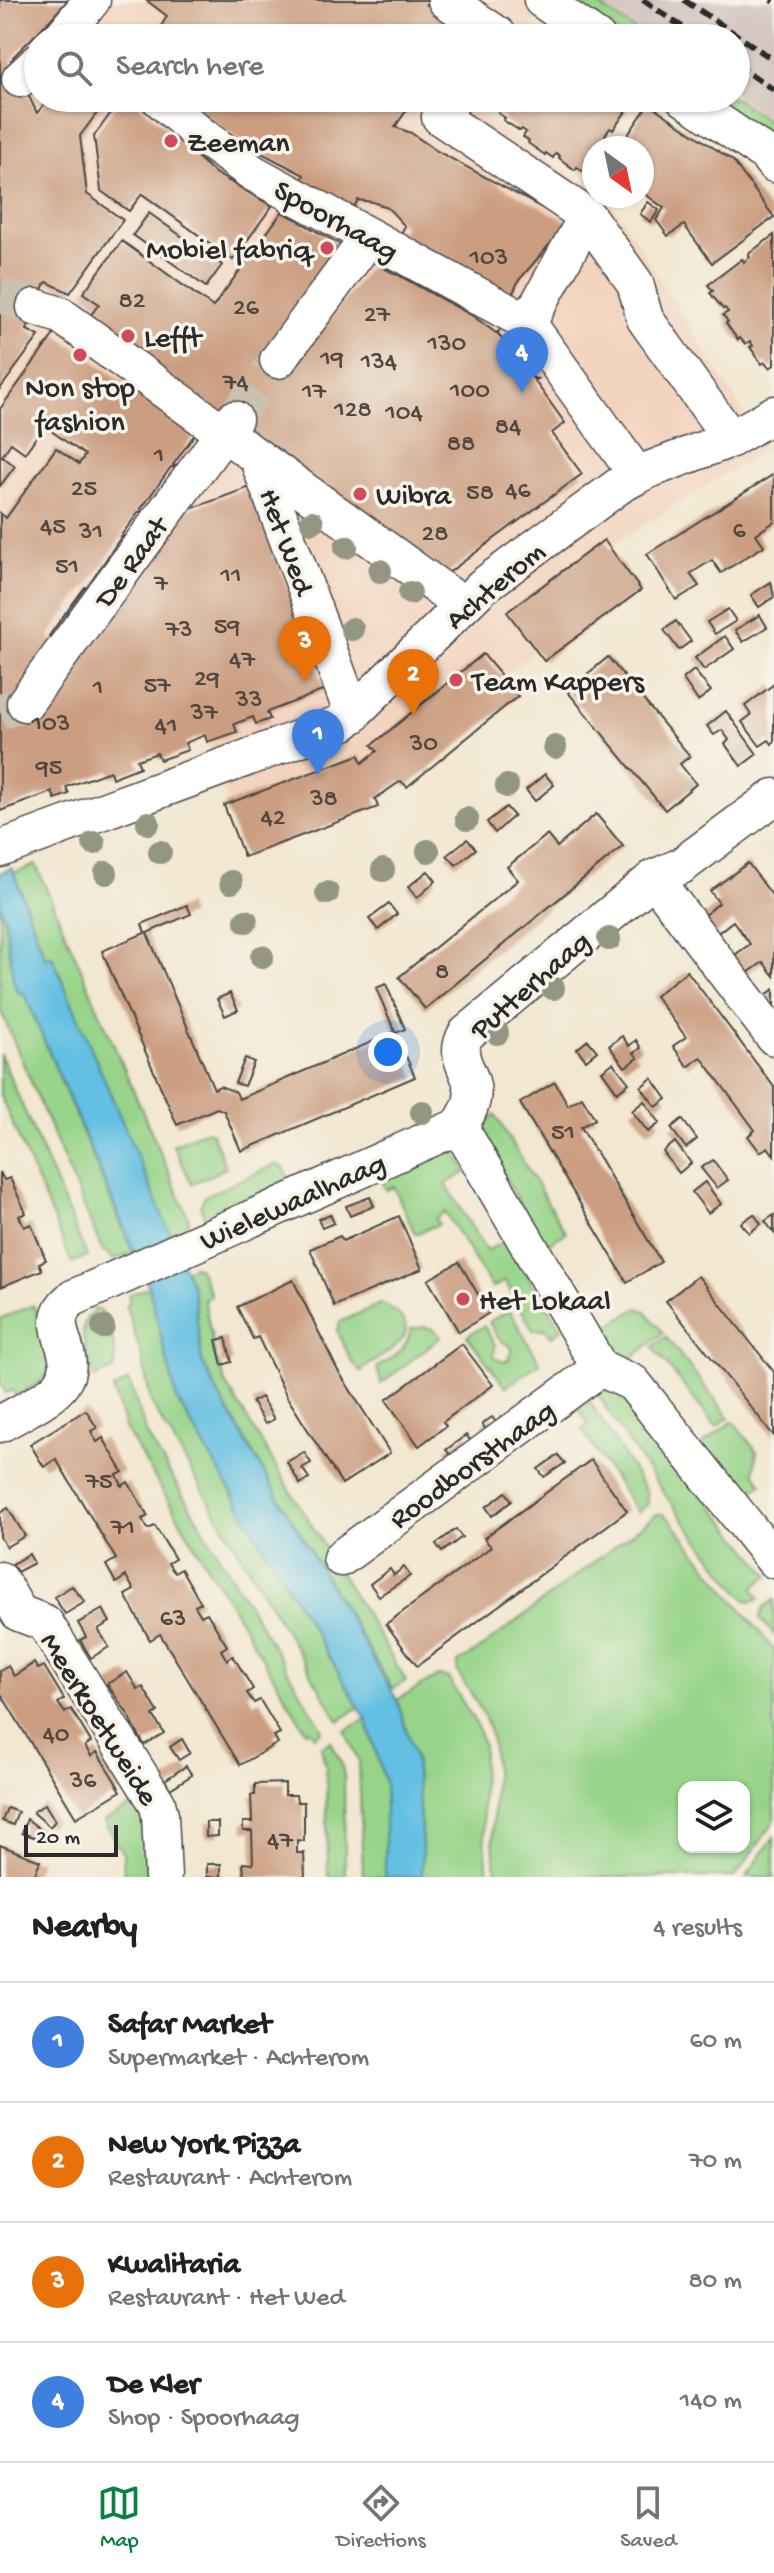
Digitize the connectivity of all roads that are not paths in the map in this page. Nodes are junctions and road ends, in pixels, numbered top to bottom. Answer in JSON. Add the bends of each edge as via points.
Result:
{"nodes":[{"id":1,"x":446,"y":0,"type":"edge"},
{"id":2,"x":523,"y":0,"type":"edge"},
{"id":3,"x":542,"y":0,"type":"edge"},
{"id":4,"x":479,"y":24,"type":"edge"},
{"id":5,"x":506,"y":24,"type":"edge"},
{"id":6,"x":577,"y":24,"type":"edge"},
{"id":7,"x":175,"y":112,"type":"edge"},
{"id":8,"x":444,"y":112,"type":"edge"},
{"id":9,"x":704,"y":112,"type":"edge"},
{"id":10,"x":774,"y":164,"type":"edge"},
{"id":11,"x":587,"y":216,"type":"junction"},
{"id":12,"x":369,"y":237,"type":"junction"},
{"id":13,"x":35,"y":307,"type":"tunnel mouth"},
{"id":14,"x":528,"y":323,"type":"junction"},
{"id":15,"x":278,"y":360,"type":"tunnel mouth"},
{"id":16,"x":774,"y":414,"type":"edge"},
{"id":17,"x":229,"y":426,"type":"junction"},
{"id":18,"x":731,"y":439,"type":"junction"},
{"id":19,"x":257,"y":457,"type":"junction"},
{"id":20,"x":637,"y":475,"type":"junction"},
{"id":21,"x":463,"y":605,"type":"junction"},
{"id":22,"x":25,"y":703,"type":"tunnel mouth"},
{"id":23,"x":353,"y":715,"type":"junction"},
{"id":24,"x":774,"y":797,"type":"edge"},
{"id":25,"x":0,"y":849,"type":"edge"},
{"id":26,"x":668,"y":872,"type":"junction"},
{"id":27,"x":774,"y":1037,"type":"edge"},
{"id":28,"x":459,"y":1126,"type":"junction"},
{"id":29,"x":600,"y":1368,"type":"junction"},
{"id":30,"x":0,"y":1424,"type":"edge"},
{"id":31,"x":341,"y":1558,"type":"dead end"},
{"id":32,"x":774,"y":1560,"type":"edge"},
{"id":33,"x":0,"y":1580,"type":"edge"},
{"id":34,"x":163,"y":1877,"type":"edge"}],
"edges":[{"from":1,"to":4,"type":"street"},
{"from":2,"to":5,"type":"street"},
{"from":3,"to":6,"type":"street"},
{"from":7,"to":12,"type":"street","name":"Spoorhaag","via":[[253,173]]},
{"from":8,"to":11,"type":"street","via":[[440,117]]},
{"from":9,"to":10,"type":"street"},
{"from":11,"to":14,"type":"street"},
{"from":11,"to":18,"type":"street","via":[[635,283],[645,319]]},
{"from":12,"to":14,"type":"street","name":"Spoorhaag"},
{"from":12,"to":15,"type":"street"},
{"from":13,"to":17,"type":"street","name":"Het Wed","via":[[60,315]]},
{"from":14,"to":20,"type":"street","name":"Spoorhaag"},
{"from":16,"to":18,"type":"street","name":"Achterom"},
{"from":17,"to":19,"type":"street","name":"Het Wed"},
{"from":17,"to":22,"type":"street","name":"De Raat"},
{"from":18,"to":20,"type":"street","name":"Achterom"},
{"from":19,"to":21,"type":"street","name":"Het Wed"},
{"from":19,"to":23,"type":"street","name":"Het Wed"},
{"from":20,"to":21,"type":"street","name":"Achterom"},
{"from":21,"to":23,"type":"street","name":"Achterom"},
{"from":23,"to":25,"type":"street","name":"Achterom","via":[[330,729]]},
{"from":24,"to":26,"type":"street","name":"Putterhaag"},
{"from":26,"to":27,"type":"street"},
{"from":26,"to":28,"type":"street","name":"Putterhaag","via":[[466,1034],[460,1051],[474,1092]]},
{"from":28,"to":29,"type":"street"},
{"from":28,"to":30,"type":"street","name":"Wielewaalhaag","via":[[65,1304],[57,1321],[68,1359],[61,1385]]},
{"from":29,"to":31,"type":"street","name":"Roodborsthaag"},
{"from":29,"to":32,"type":"street","via":[[633,1383]]},
{"from":33,"to":34,"type":"street","name":"Meerkoetweide","via":[[19,1613],[45,1623],[157,1803]]}]}
